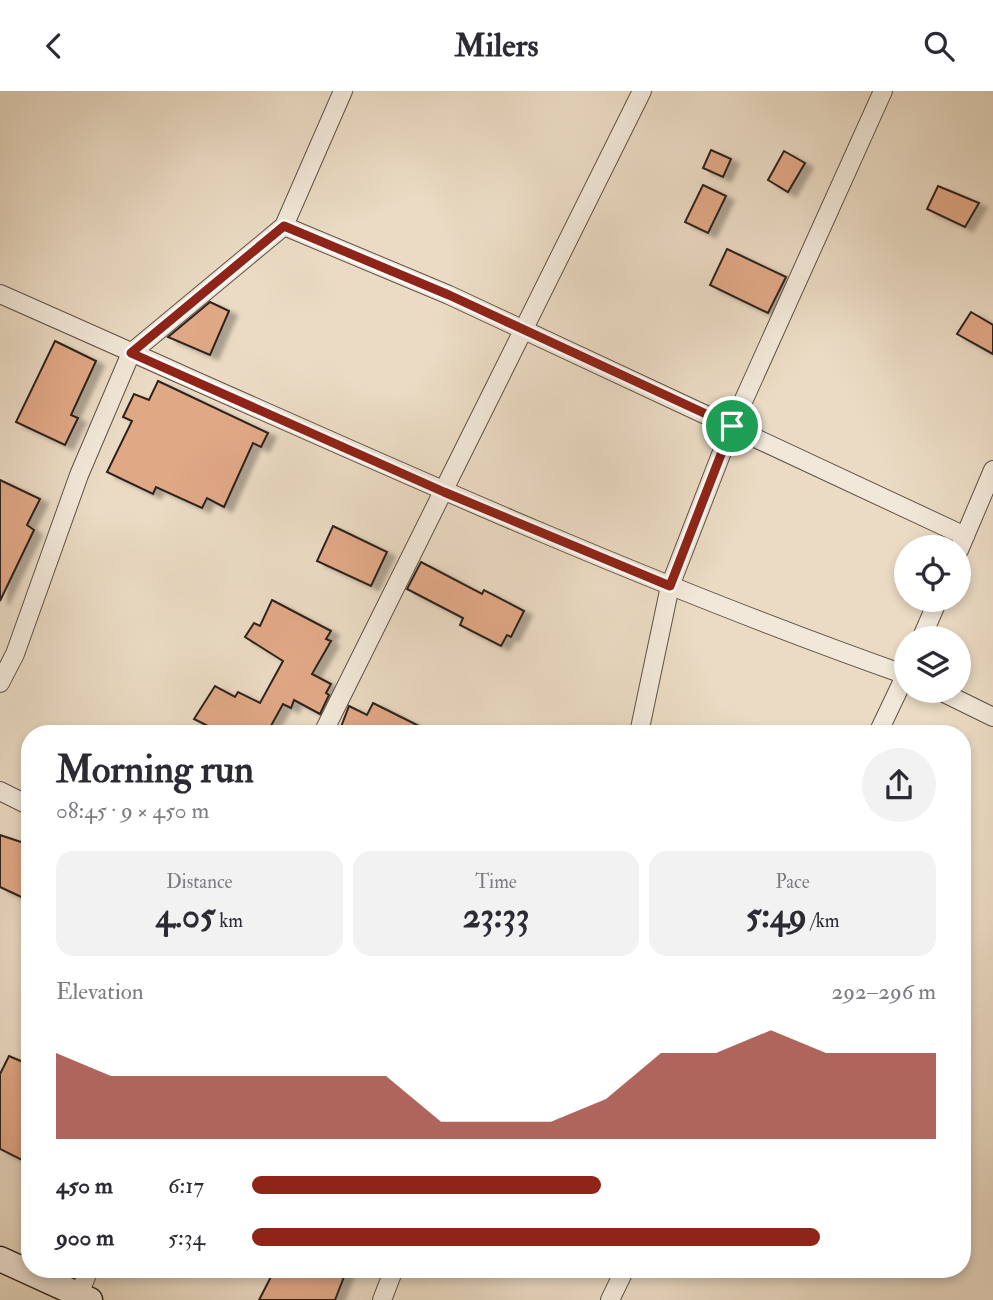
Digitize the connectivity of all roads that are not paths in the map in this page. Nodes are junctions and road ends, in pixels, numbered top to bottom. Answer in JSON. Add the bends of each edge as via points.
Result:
{"nodes":[{"id":1,"x":343,"y":91,"type":"edge"},
{"id":2,"x":642,"y":91,"type":"edge"},
{"id":3,"x":883,"y":91,"type":"edge"},
{"id":4,"x":284,"y":226,"type":"junction"},
{"id":5,"x":0,"y":293,"type":"edge"},
{"id":6,"x":525,"y":330,"type":"junction"},
{"id":7,"x":131,"y":353,"type":"junction"},
{"id":8,"x":732,"y":426,"type":"junction"},
{"id":9,"x":993,"y":470,"type":"edge"},
{"id":10,"x":444,"y":492,"type":"junction"},
{"id":11,"x":946,"y":535,"type":"edge"},
{"id":12,"x":965,"y":535,"type":"edge"},
{"id":13,"x":670,"y":586,"type":"junction"},
{"id":14,"x":894,"y":670,"type":"edge"},
{"id":15,"x":0,"y":683,"type":"edge"},
{"id":16,"x":894,"y":699,"type":"edge"},
{"id":17,"x":964,"y":703,"type":"edge"},
{"id":18,"x":993,"y":717,"type":"edge"},
{"id":19,"x":327,"y":725,"type":"edge"},
{"id":20,"x":641,"y":725,"type":"edge"},
{"id":21,"x":882,"y":725,"type":"edge"},
{"id":22,"x":0,"y":791,"type":"edge"},
{"id":23,"x":21,"y":802,"type":"edge"},
{"id":24,"x":0,"y":1259,"type":"edge"},
{"id":25,"x":21,"y":1269,"type":"edge"},
{"id":26,"x":41,"y":1278,"type":"edge"},
{"id":27,"x":87,"y":1278,"type":"edge"},
{"id":28,"x":391,"y":1278,"type":"edge"},
{"id":29,"x":621,"y":1278,"type":"edge"},
{"id":30,"x":84,"y":1298,"type":"edge"},
{"id":31,"x":383,"y":1300,"type":"edge"},
{"id":32,"x":610,"y":1300,"type":"edge"}],
"edges":[{"from":1,"to":4,"type":"street"},
{"from":2,"to":6,"type":"street"},
{"from":3,"to":8,"type":"street"},
{"from":4,"to":6,"type":"street"},
{"from":4,"to":7,"type":"street"},
{"from":5,"to":7,"type":"street"},
{"from":6,"to":8,"type":"street"},
{"from":6,"to":10,"type":"street"},
{"from":7,"to":10,"type":"street"},
{"from":7,"to":15,"type":"street"},
{"from":8,"to":11,"type":"street"},
{"from":8,"to":13,"type":"street"},
{"from":9,"to":12,"type":"street"},
{"from":10,"to":13,"type":"street"},
{"from":10,"to":19,"type":"street"},
{"from":13,"to":14,"type":"street"},
{"from":13,"to":20,"type":"street"},
{"from":16,"to":21,"type":"street"},
{"from":17,"to":18,"type":"street"},
{"from":22,"to":23,"type":"street"},
{"from":24,"to":25,"type":"street"},
{"from":26,"to":30,"type":"street"},
{"from":27,"to":30,"type":"street"},
{"from":28,"to":31,"type":"street"},
{"from":29,"to":32,"type":"street"}]}
